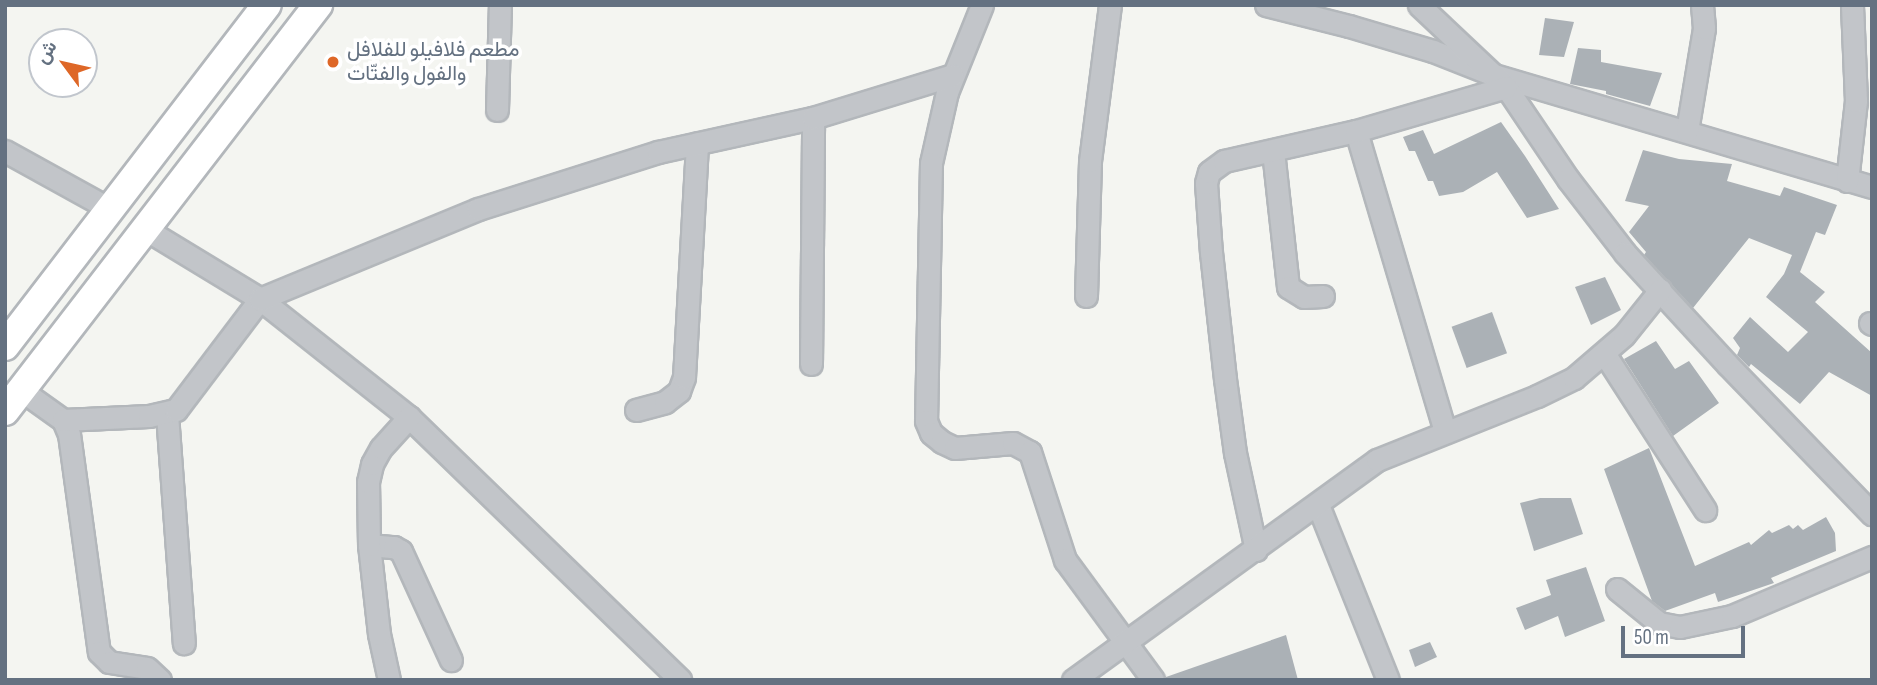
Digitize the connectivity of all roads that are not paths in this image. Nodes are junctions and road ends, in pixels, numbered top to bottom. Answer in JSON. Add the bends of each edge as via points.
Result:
{"nodes":[{"id":1,"x":267,"y":5,"type":"edge"},
{"id":2,"x":318,"y":5,"type":"edge"},
{"id":3,"x":500,"y":5,"type":"edge"},
{"id":4,"x":982,"y":5,"type":"edge"},
{"id":5,"x":1110,"y":5,"type":"edge"},
{"id":6,"x":1266,"y":5,"type":"edge"},
{"id":7,"x":1419,"y":5,"type":"edge"},
{"id":8,"x":1702,"y":5,"type":"edge"},
{"id":9,"x":1852,"y":5,"type":"edge"},
{"id":10,"x":953,"y":75,"type":"junction"},
{"id":11,"x":1500,"y":81,"type":"junction"},
{"id":12,"x":497,"y":110,"type":"dead end"},
{"id":13,"x":813,"y":118,"type":"junction"},
{"id":14,"x":1356,"y":131,"type":"junction"},
{"id":15,"x":1687,"y":131,"type":"junction"},
{"id":16,"x":697,"y":143,"type":"junction"},
{"id":17,"x":5,"y":151,"type":"edge"},
{"id":18,"x":1273,"y":151,"type":"junction"},
{"id":19,"x":1847,"y":181,"type":"junction"},
{"id":20,"x":1872,"y":187,"type":"edge"},
{"id":21,"x":110,"y":209,"type":"junction"},
{"id":22,"x":145,"y":229,"type":"junction"},
{"id":23,"x":1660,"y":290,"type":"junction"},
{"id":24,"x":1086,"y":296,"type":"dead end"},
{"id":25,"x":1323,"y":296,"type":"dead end"},
{"id":26,"x":260,"y":299,"type":"junction"},
{"id":27,"x":5,"y":346,"type":"edge"},
{"id":28,"x":1604,"y":353,"type":"junction"},
{"id":29,"x":811,"y":364,"type":"dead end"},
{"id":30,"x":13,"y":401,"type":"edge"},
{"id":31,"x":636,"y":410,"type":"dead end"},
{"id":32,"x":167,"y":414,"type":"junction"},
{"id":33,"x":409,"y":417,"type":"junction"},
{"id":34,"x":63,"y":420,"type":"junction"},
{"id":35,"x":1445,"y":432,"type":"junction"},
{"id":36,"x":1318,"y":505,"type":"junction"},
{"id":37,"x":1705,"y":510,"type":"dead end"},
{"id":38,"x":1872,"y":514,"type":"edge"},
{"id":39,"x":369,"y":545,"type":"junction"},
{"id":40,"x":1256,"y":550,"type":"junction"},
{"id":41,"x":1872,"y":557,"type":"edge"},
{"id":42,"x":1617,"y":589,"type":"dead end"},
{"id":43,"x":1125,"y":642,"type":"junction"},
{"id":44,"x":184,"y":643,"type":"dead end"},
{"id":45,"x":451,"y":660,"type":"dead end"},
{"id":46,"x":160,"y":680,"type":"edge"},
{"id":47,"x":388,"y":680,"type":"edge"},
{"id":48,"x":680,"y":680,"type":"edge"},
{"id":49,"x":1073,"y":680,"type":"edge"},
{"id":50,"x":1153,"y":680,"type":"edge"},
{"id":51,"x":1388,"y":680,"type":"edge"}],
"edges":[{"from":1,"to":21,"type":"main road"},
{"from":2,"to":22,"type":"main road"},
{"from":3,"to":12,"type":"street"},
{"from":4,"to":10,"type":"street"},
{"from":5,"to":24,"type":"street","via":[[1090,161]]},
{"from":6,"to":11,"type":"street","via":[[1409,44]]},
{"from":7,"to":11,"type":"street"},
{"from":8,"to":15,"type":"street","via":[[1704,28]]},
{"from":9,"to":19,"type":"street","via":[[1856,101]]},
{"from":10,"to":13,"type":"street"},
{"from":10,"to":43,"type":"street","via":[[931,163],[926,421],[931,433],[955,448],[1013,443],[1030,452],[1065,560]]},
{"from":11,"to":14,"type":"street"},
{"from":11,"to":15,"type":"street"},
{"from":11,"to":23,"type":"street","via":[[1568,179]]},
{"from":13,"to":16,"type":"street"},
{"from":13,"to":29,"type":"street"},
{"from":14,"to":18,"type":"street"},
{"from":14,"to":35,"type":"street"},
{"from":15,"to":19,"type":"street"},
{"from":16,"to":26,"type":"street","via":[[559,180]]},
{"from":16,"to":31,"type":"street","via":[[684,377],[678,391],[665,402]]},
{"from":17,"to":21,"type":"street"},
{"from":18,"to":25,"type":"street","via":[[1285,277],[1294,293]]},
{"from":18,"to":40,"type":"street","via":[[1214,165],[1206,183],[1235,453]]},
{"from":19,"to":20,"type":"street"},
{"from":21,"to":27,"type":"main road"},
{"from":22,"to":26,"type":"street"},
{"from":22,"to":30,"type":"main road"},
{"from":23,"to":28,"type":"street"},
{"from":23,"to":38,"type":"street"},
{"from":26,"to":32,"type":"street","via":[[186,399]]},
{"from":26,"to":33,"type":"street"},
{"from":28,"to":35,"type":"street","via":[[1562,384]]},
{"from":28,"to":37,"type":"street"},
{"from":30,"to":34,"type":"street"},
{"from":32,"to":34,"type":"street"},
{"from":32,"to":44,"type":"street"},
{"from":33,"to":39,"type":"street","via":[[372,464]]},
{"from":33,"to":48,"type":"street"},
{"from":34,"to":46,"type":"street","via":[[72,451],[99,652],[109,662],[147,668]]},
{"from":35,"to":36,"type":"street","via":[[1377,460]]},
{"from":36,"to":40,"type":"street"},
{"from":36,"to":51,"type":"street"},
{"from":39,"to":45,"type":"street","via":[[401,551]]},
{"from":39,"to":47,"type":"street"},
{"from":40,"to":43,"type":"street"},
{"from":41,"to":42,"type":"street","via":[[1732,616],[1680,627],[1659,623]]},
{"from":43,"to":49,"type":"street"},
{"from":43,"to":50,"type":"street"}]}
